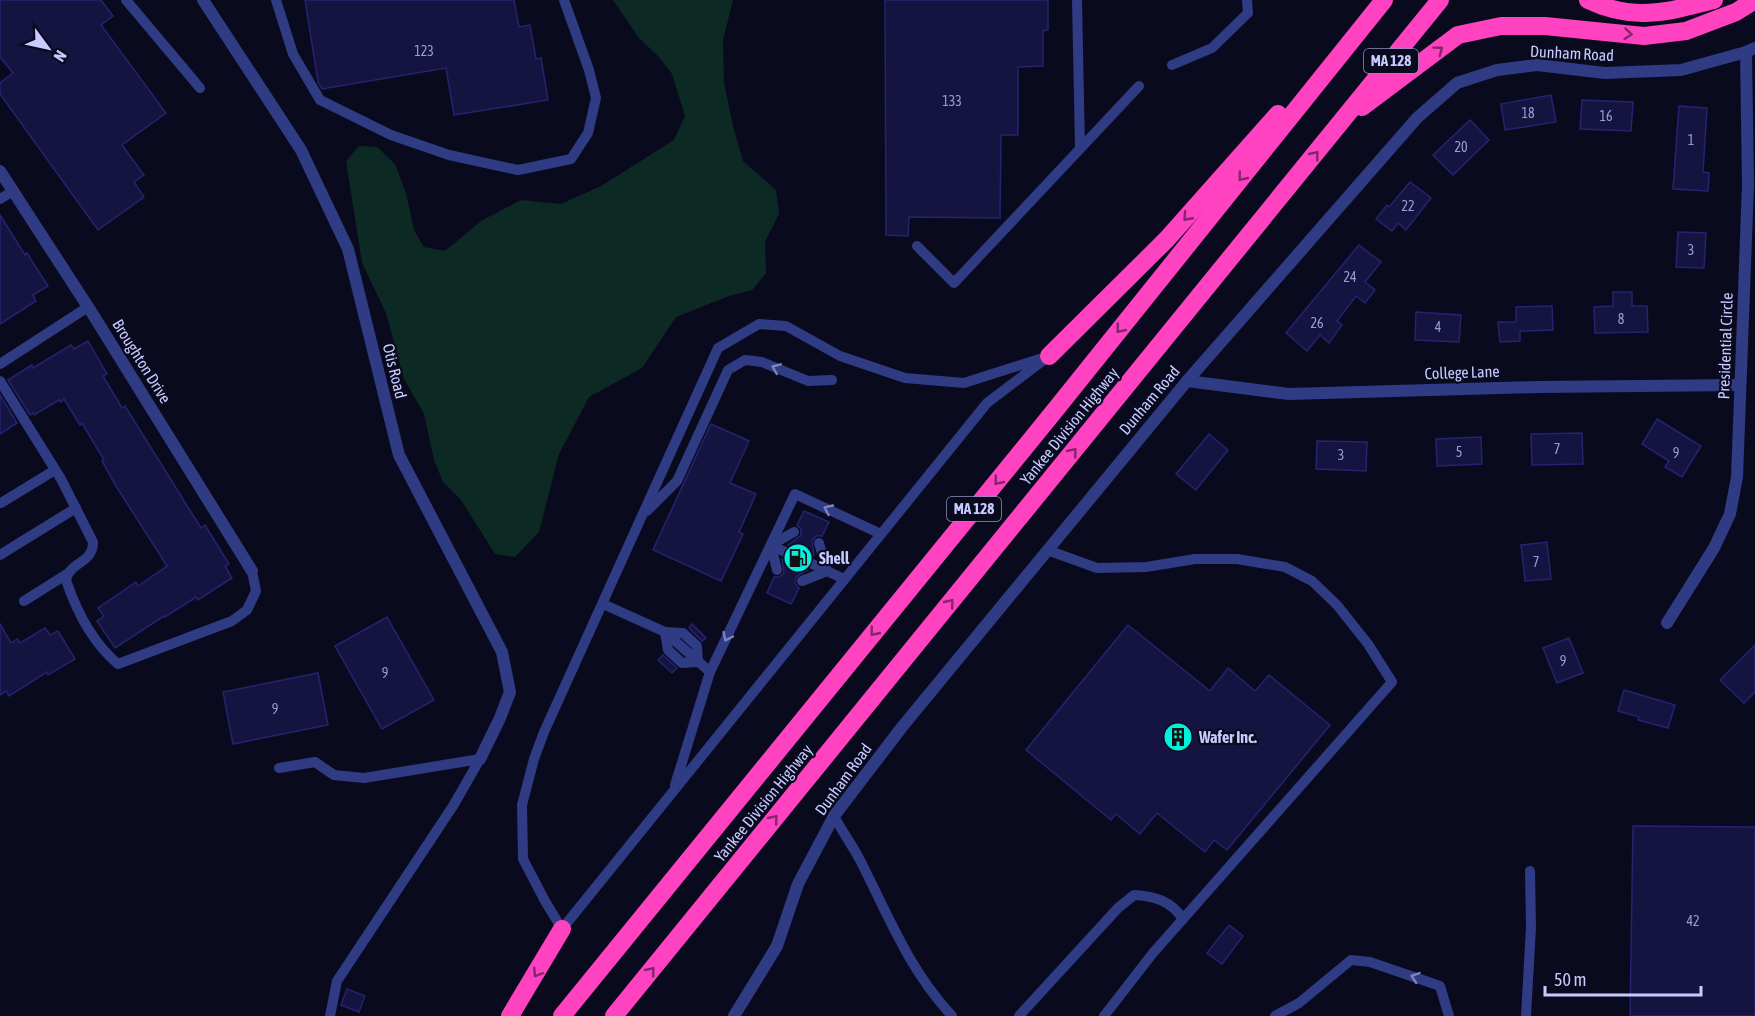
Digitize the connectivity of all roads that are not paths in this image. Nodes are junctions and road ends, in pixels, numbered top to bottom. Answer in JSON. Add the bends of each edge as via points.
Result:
{"nodes":[{"id":1,"x":126,"y":0,"type":"edge"},
{"id":2,"x":203,"y":0,"type":"edge"},
{"id":3,"x":276,"y":0,"type":"edge"},
{"id":4,"x":564,"y":0,"type":"edge"},
{"id":5,"x":1077,"y":0,"type":"edge"},
{"id":6,"x":1247,"y":0,"type":"edge"},
{"id":7,"x":1379,"y":0,"type":"edge"},
{"id":8,"x":1384,"y":0,"type":"edge"},
{"id":9,"x":1440,"y":0,"type":"edge"},
{"id":10,"x":1588,"y":0,"type":"edge"},
{"id":11,"x":1714,"y":0,"type":"edge"},
{"id":12,"x":1755,"y":0,"type":"edge"},
{"id":13,"x":1750,"y":50,"type":"edge"},
{"id":14,"x":1172,"y":64,"type":"dead end"},
{"id":15,"x":1139,"y":86,"type":"dead end"},
{"id":16,"x":200,"y":88,"type":"dead end"},
{"id":17,"x":1341,"y":122,"type":"junction"},
{"id":18,"x":1080,"y":148,"type":"junction"},
{"id":19,"x":0,"y":171,"type":"edge"},
{"id":20,"x":13,"y":191,"type":"junction"},
{"id":21,"x":0,"y":199,"type":"edge"},
{"id":22,"x":917,"y":246,"type":"dead end"},
{"id":23,"x":88,"y":307,"type":"junction"},
{"id":24,"x":1049,"y":356,"type":"junction"},
{"id":25,"x":0,"y":364,"type":"edge"},
{"id":26,"x":832,"y":380,"type":"dead end"},
{"id":27,"x":0,"y":381,"type":"edge"},
{"id":28,"x":1187,"y":381,"type":"junction"},
{"id":29,"x":1740,"y":386,"type":"junction"},
{"id":30,"x":55,"y":470,"type":"junction"},
{"id":31,"x":1,"y":503,"type":"edge"},
{"id":32,"x":76,"y":508,"type":"junction"},
{"id":33,"x":642,"y":517,"type":"junction"},
{"id":34,"x":794,"y":532,"type":"dead end"},
{"id":35,"x":881,"y":534,"type":"junction"},
{"id":36,"x":819,"y":543,"type":"dead end"},
{"id":37,"x":771,"y":545,"type":"junction"},
{"id":38,"x":1047,"y":550,"type":"junction"},
{"id":39,"x":785,"y":552,"type":"dead end"},
{"id":40,"x":0,"y":555,"type":"edge"},
{"id":41,"x":810,"y":563,"type":"dead end"},
{"id":42,"x":777,"y":570,"type":"dead end"},
{"id":43,"x":252,"y":571,"type":"joint"},
{"id":44,"x":827,"y":571,"type":"junction"},
{"id":45,"x":67,"y":574,"type":"junction"},
{"id":46,"x":844,"y":579,"type":"junction"},
{"id":47,"x":802,"y":581,"type":"dead end"},
{"id":48,"x":24,"y":601,"type":"dead end"},
{"id":49,"x":603,"y":604,"type":"junction"},
{"id":50,"x":1667,"y":623,"type":"dead end"},
{"id":51,"x":665,"y":632,"type":"junction"},
{"id":52,"x":698,"y":662,"type":"junction"},
{"id":53,"x":710,"y":672,"type":"junction"},
{"id":54,"x":480,"y":759,"type":"junction"},
{"id":55,"x":279,"y":768,"type":"dead end"},
{"id":56,"x":672,"y":793,"type":"junction"},
{"id":57,"x":834,"y":816,"type":"junction"},
{"id":58,"x":1530,"y":871,"type":"dead end"},
{"id":59,"x":1183,"y":919,"type":"junction"},
{"id":60,"x":562,"y":929,"type":"junction"},
{"id":61,"x":330,"y":1016,"type":"edge"},
{"id":62,"x":510,"y":1016,"type":"edge"},
{"id":63,"x":562,"y":1016,"type":"edge"},
{"id":64,"x":614,"y":1016,"type":"edge"},
{"id":65,"x":734,"y":1016,"type":"edge"},
{"id":66,"x":952,"y":1016,"type":"edge"},
{"id":67,"x":1019,"y":1016,"type":"edge"},
{"id":68,"x":1104,"y":1016,"type":"edge"},
{"id":69,"x":1275,"y":1016,"type":"edge"},
{"id":70,"x":1449,"y":1016,"type":"edge"},
{"id":71,"x":1526,"y":1016,"type":"edge"}],
"edges":[{"from":1,"to":16,"type":"lane"},
{"from":2,"to":54,"type":"street","name":"Otis Road","via":[[301,150],[348,249],[399,455],[502,652],[510,692]]},
{"from":3,"to":4,"type":"lane","via":[[293,54],[320,100],[391,135],[449,155],[518,170],[571,159],[588,133],[596,98]]},
{"from":5,"to":18,"type":"lane"},
{"from":6,"to":14,"type":"lane","via":[[1248,13],[1212,48]]},
{"from":7,"to":24,"type":"highway","one_way":true,"via":[[1167,239]]},
{"from":8,"to":63,"type":"highway","name":"Yankee Division Highway","number":"MA 128","one_way":true},
{"from":9,"to":17,"type":"highway","name":"Yankee Division Highway","number":"MA 128"},
{"from":10,"to":11,"type":"highway","via":[[1623,13],[1667,12]]},
{"from":17,"to":12,"type":"highway","one_way":true,"via":[[1458,35],[1501,26],[1545,26],[1644,36],[1686,31],[1736,12]]},
{"from":13,"to":28,"type":"street","name":"Dunham Road","via":[[1681,70],[1605,73],[1537,65],[1497,70],[1457,83],[1417,118]]},
{"from":13,"to":29,"type":"street","name":"Presidential Circle","via":[[1749,185]]},
{"from":15,"to":18,"type":"lane"},
{"from":64,"to":17,"type":"highway","name":"Yankee Division Highway","number":"MA 128","one_way":true},
{"from":18,"to":22,"type":"lane","via":[[954,283]]},
{"from":19,"to":20,"type":"street","name":"Broughton Drive"},
{"from":20,"to":21,"type":"lane"},
{"from":20,"to":23,"type":"street","name":"Broughton Drive"},
{"from":23,"to":25,"type":"lane"},
{"from":23,"to":43,"type":"street","name":"Broughton Drive"},
{"from":24,"to":33,"type":"lane","via":[[964,383],[905,378],[840,356],[786,326],[759,324],[718,348]]},
{"from":24,"to":35,"type":"lane","via":[[987,403]]},
{"from":26,"to":33,"type":"lane","one_way":true,"via":[[808,381],[762,362],[745,360],[728,370],[677,481]]},
{"from":27,"to":30,"type":"lane"},
{"from":28,"to":29,"type":"street","name":"College Lane","via":[[1289,394]]},
{"from":28,"to":38,"type":"street","name":"Dunham Road"},
{"from":29,"to":50,"type":"street","name":"Presidential Circle","via":[[1737,477],[1730,514],[1714,548]]},
{"from":30,"to":31,"type":"lane"},
{"from":30,"to":32,"type":"lane"},
{"from":32,"to":40,"type":"lane"},
{"from":32,"to":45,"type":"lane","via":[[93,542],[93,550]]},
{"from":33,"to":49,"type":"lane"},
{"from":34,"to":37,"type":"lane"},
{"from":35,"to":37,"type":"lane","one_way":true,"via":[[795,494]]},
{"from":35,"to":46,"type":"lane"},
{"from":36,"to":44,"type":"lane"},
{"from":37,"to":39,"type":"lane"},
{"from":37,"to":42,"type":"lane"},
{"from":37,"to":53,"type":"lane","one_way":true},
{"from":38,"to":57,"type":"street","name":"Dunham Road"},
{"from":38,"to":59,"type":"lane","via":[[1097,568],[1146,567],[1195,559],[1237,559],[1285,567],[1312,581],[1337,606],[1392,682]]},
{"from":41,"to":44,"type":"lane"},
{"from":43,"to":45,"type":"lane","via":[[256,591],[247,610],[232,621],[118,664],[105,653],[74,604]]},
{"from":44,"to":46,"type":"lane"},
{"from":44,"to":47,"type":"lane"},
{"from":45,"to":48,"type":"lane"},
{"from":46,"to":56,"type":"lane"},
{"from":49,"to":51,"type":"lane"},
{"from":49,"to":60,"type":"lane","via":[[544,732],[522,805],[523,859]]},
{"from":51,"to":52,"type":"lane","via":[[683,633],[697,646]]},
{"from":51,"to":52,"type":"lane","via":[[668,650],[682,663]]},
{"from":52,"to":53,"type":"lane"},
{"from":53,"to":56,"type":"lane"},
{"from":54,"to":55,"type":"lane","via":[[364,778],[334,775],[315,762]]},
{"from":54,"to":61,"type":"lane","via":[[337,981]]},
{"from":56,"to":60,"type":"lane"},
{"from":57,"to":65,"type":"street","name":"Dunham Road","via":[[798,884],[777,946]]},
{"from":57,"to":66,"type":"lane","via":[[902,947],[921,979]]},
{"from":58,"to":71,"type":"lane"},
{"from":59,"to":67,"type":"lane","via":[[1164,900],[1134,895]]},
{"from":59,"to":68,"type":"lane"},
{"from":60,"to":62,"type":"highway","one_way":true},
{"from":70,"to":69,"type":"lane","one_way":true,"via":[[1440,986],[1370,962],[1351,960],[1299,1003]]}]}
